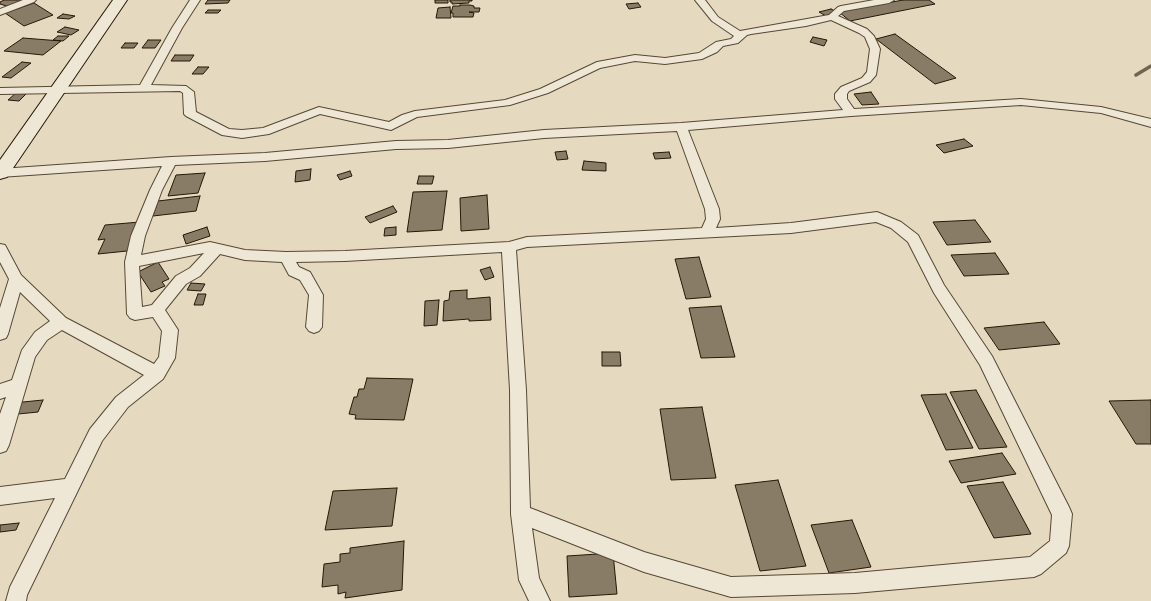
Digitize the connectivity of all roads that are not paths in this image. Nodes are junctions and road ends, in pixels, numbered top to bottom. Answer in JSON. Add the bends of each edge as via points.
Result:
{"nodes":[{"id":1,"x":31,"y":0,"type":"edge"},
{"id":2,"x":120,"y":0,"type":"edge"},
{"id":3,"x":195,"y":0,"type":"edge"},
{"id":4,"x":700,"y":0,"type":"edge"},
{"id":5,"x":882,"y":1,"type":"edge"},
{"id":6,"x":0,"y":12,"type":"edge"},
{"id":7,"x":832,"y":17,"type":"junction"},
{"id":8,"x":740,"y":35,"type":"junction"},
{"id":9,"x":144,"y":88,"type":"junction"},
{"id":10,"x":0,"y":91,"type":"edge"},
{"id":11,"x":55,"y":91,"type":"junction"},
{"id":12,"x":851,"y":113,"type":"junction"},
{"id":13,"x":1151,"y":123,"type":"edge"},
{"id":14,"x":391,"y":126,"type":"junction"},
{"id":15,"x":681,"y":127,"type":"junction"},
{"id":16,"x":396,"y":145,"type":"junction"},
{"id":17,"x":170,"y":161,"type":"junction"},
{"id":18,"x":0,"y":173,"type":"edge"},
{"id":19,"x":708,"y":233,"type":"junction"},
{"id":20,"x":509,"y":247,"type":"junction"},
{"id":21,"x":217,"y":248,"type":"junction"},
{"id":22,"x":0,"y":249,"type":"edge"},
{"id":23,"x":286,"y":257,"type":"junction"},
{"id":24,"x":132,"y":262,"type":"junction"},
{"id":25,"x":16,"y":279,"type":"junction"},
{"id":26,"x":156,"y":310,"type":"junction"},
{"id":27,"x":61,"y":322,"type":"junction"},
{"id":28,"x":314,"y":326,"type":"dead end"},
{"id":29,"x":0,"y":334,"type":"edge"},
{"id":30,"x":157,"y":374,"type":"junction"},
{"id":31,"x":11,"y":390,"type":"edge"},
{"id":32,"x":0,"y":402,"type":"edge"},
{"id":33,"x":0,"y":445,"type":"edge"},
{"id":34,"x":70,"y":487,"type":"junction"},
{"id":35,"x":0,"y":496,"type":"edge"},
{"id":36,"x":521,"y":514,"type":"junction"},
{"id":37,"x":16,"y":601,"type":"edge"},
{"id":38,"x":540,"y":601,"type":"edge"}],
"edges":[{"from":1,"to":6,"type":"street"},
{"from":2,"to":11,"type":"main road"},
{"from":3,"to":9,"type":"street"},
{"from":4,"to":8,"type":"street","via":[[716,20]]},
{"from":5,"to":7,"type":"street","via":[[841,9]]},
{"from":7,"to":8,"type":"street","via":[[749,31]]},
{"from":7,"to":12,"type":"street","via":[[863,31],[869,36],[875,49],[872,73],[866,80],[845,89],[841,94],[841,100]]},
{"from":8,"to":14,"type":"street","via":[[734,41],[720,44],[702,56],[665,61],[635,58],[612,61],[597,65],[544,91],[506,103],[415,114]]},
{"from":9,"to":11,"type":"street"},
{"from":9,"to":14,"type":"street","via":[[182,88],[188,92],[190,114],[226,132],[242,134],[265,131],[319,110]]},
{"from":10,"to":11,"type":"street"},
{"from":11,"to":18,"type":"main road"},
{"from":12,"to":13,"type":"street","via":[[1021,102],[1101,110]]},
{"from":12,"to":15,"type":"street"},
{"from":14,"to":16,"type":"street","via":[[396,134]]},
{"from":15,"to":16,"type":"street","via":[[544,134],[448,144]]},
{"from":15,"to":19,"type":"street","via":[[712,209],[714,219]]},
{"from":16,"to":17,"type":"street","via":[[265,157]]},
{"from":17,"to":18,"type":"street"},
{"from":17,"to":24,"type":"street","via":[[138,236]]},
{"from":19,"to":20,"type":"street","via":[[527,242]]},
{"from":19,"to":36,"type":"street","via":[[791,228],[877,217],[896,225],[913,239],[939,289],[986,361],[1062,514],[1059,546],[1034,567],[855,583],[731,587],[644,562]]},
{"from":20,"to":23,"type":"street"},
{"from":20,"to":36,"type":"street","via":[[518,390]]},
{"from":21,"to":23,"type":"street","via":[[245,255]]},
{"from":21,"to":24,"type":"street","via":[[210,247]]},
{"from":21,"to":26,"type":"street","via":[[195,272],[181,280]]},
{"from":22,"to":25,"type":"street"},
{"from":23,"to":28,"type":"street","via":[[294,271],[305,276],[316,295]]},
{"from":24,"to":26,"type":"street","via":[[135,314]]},
{"from":25,"to":27,"type":"street"},
{"from":25,"to":29,"type":"street"},
{"from":26,"to":30,"type":"street","via":[[170,330],[167,358]]},
{"from":27,"to":30,"type":"street"},
{"from":27,"to":31,"type":"street","via":[[41,336],[28,355]]},
{"from":30,"to":34,"type":"street","via":[[122,402],[96,435]]},
{"from":31,"to":32,"type":"street"},
{"from":31,"to":33,"type":"street"},
{"from":34,"to":35,"type":"street"},
{"from":34,"to":37,"type":"street","via":[[17,594]]},
{"from":36,"to":38,"type":"street","via":[[529,580]]}]}
